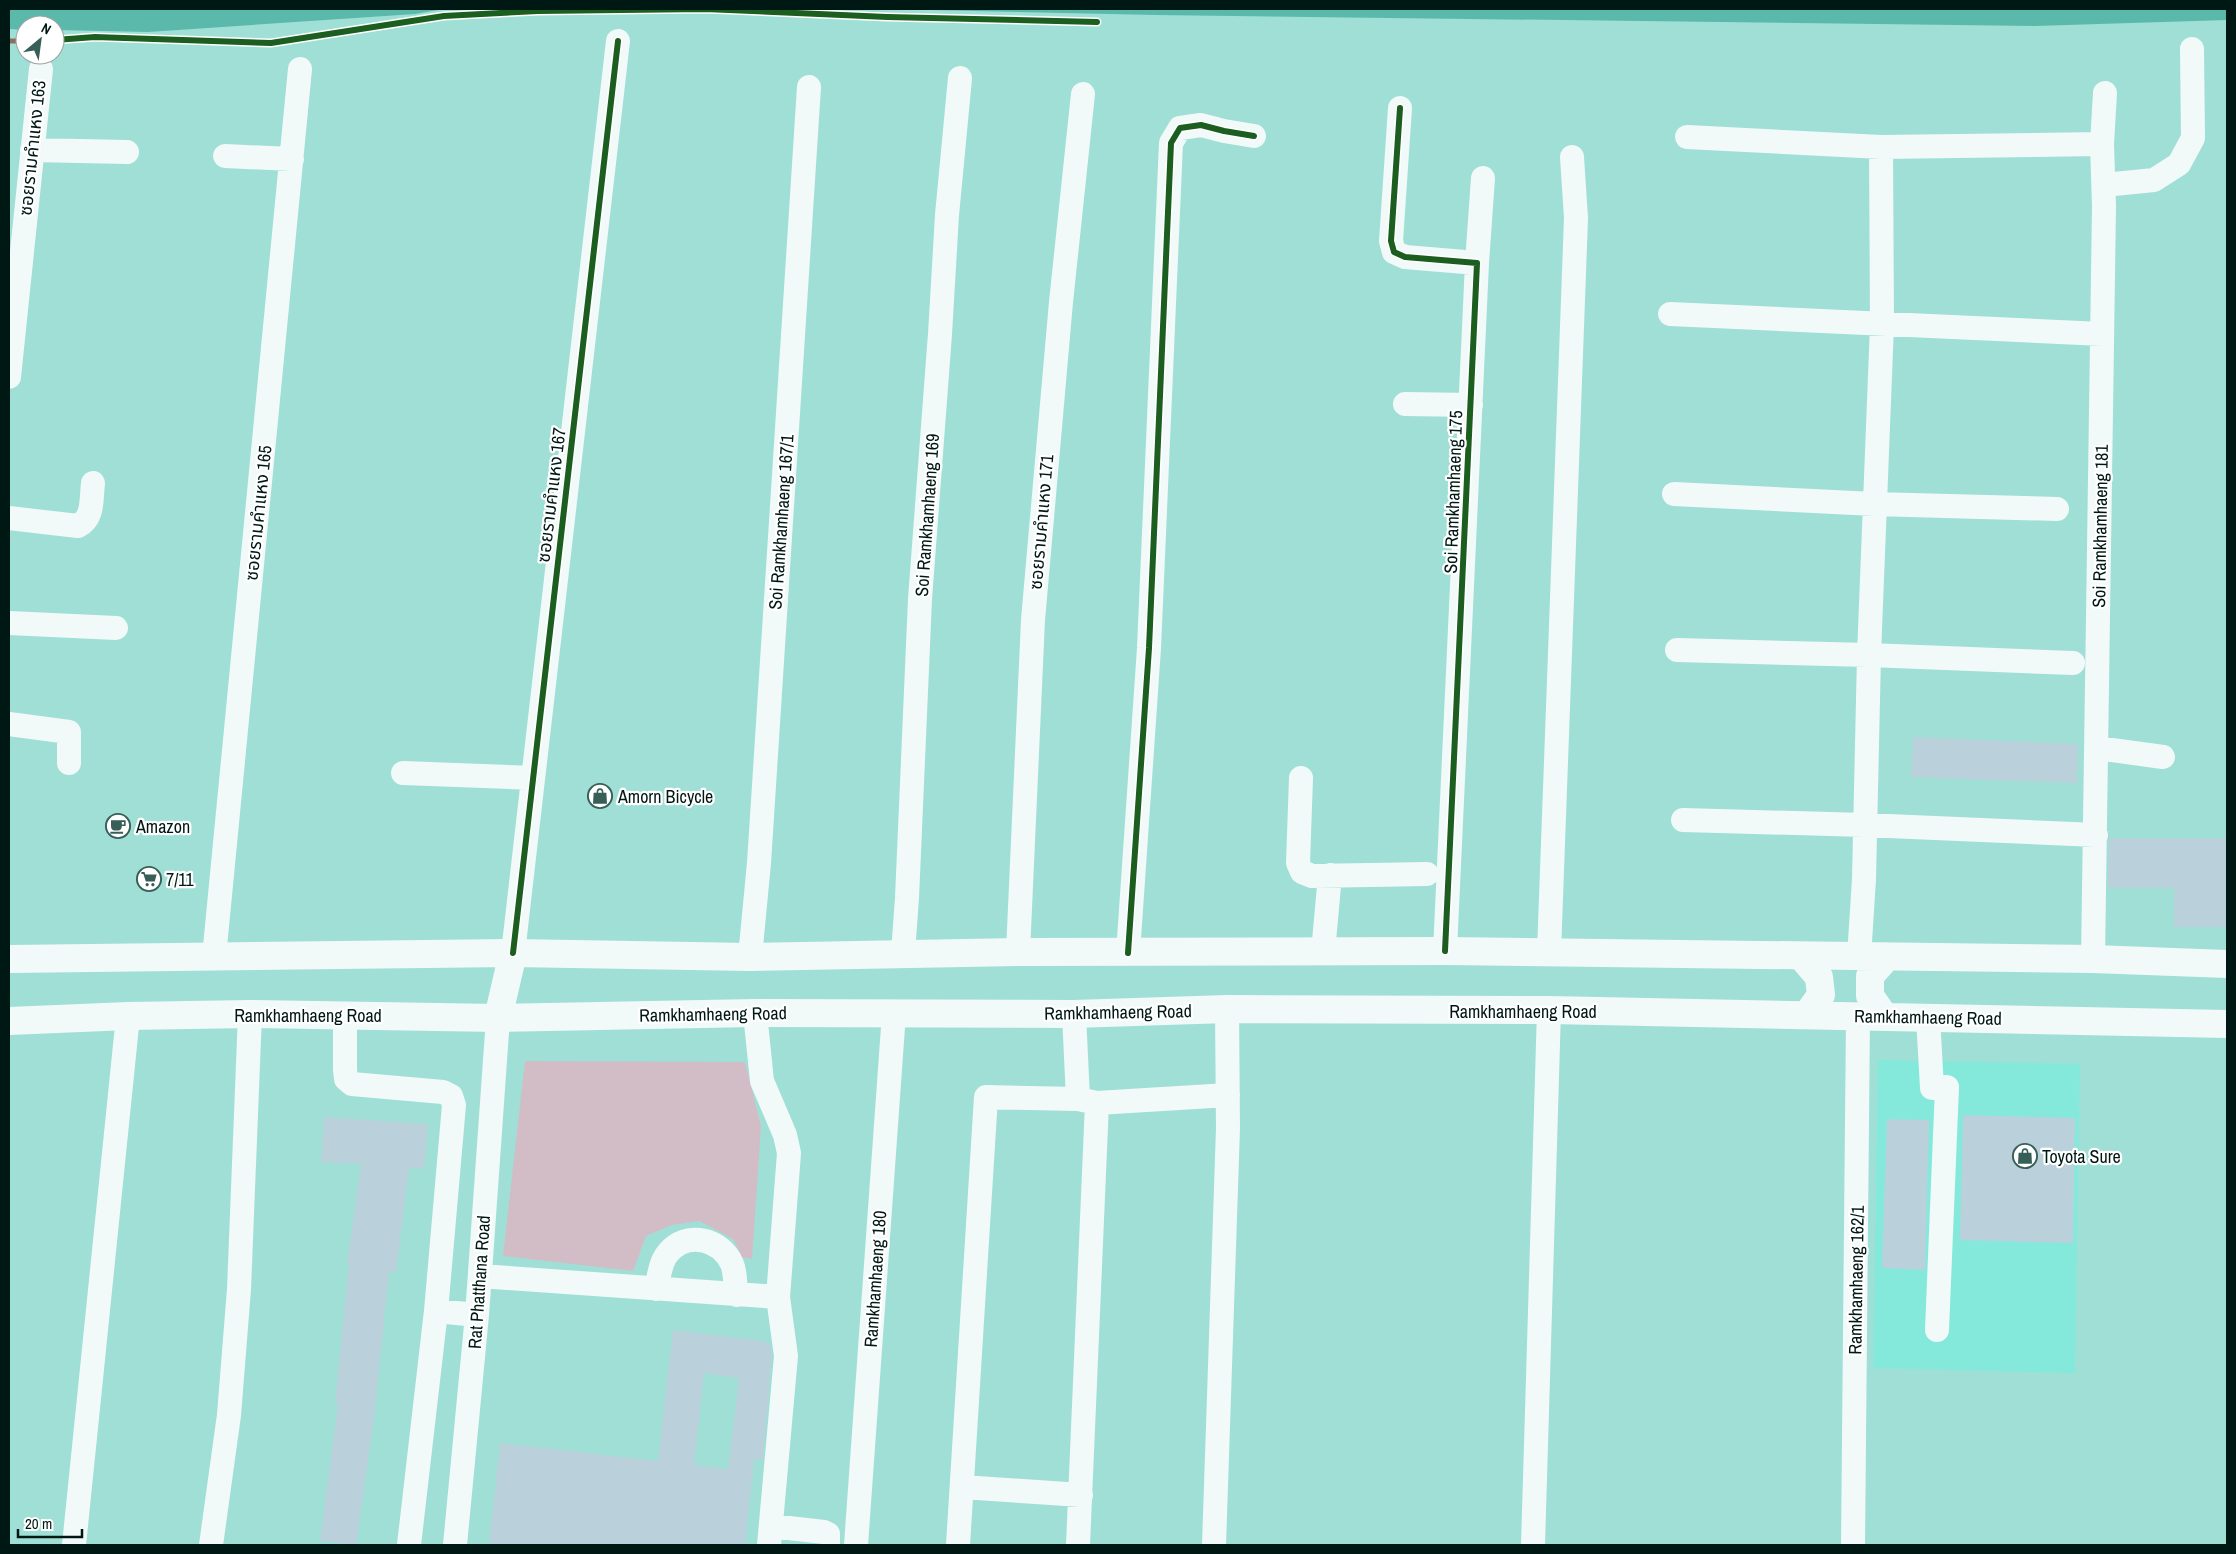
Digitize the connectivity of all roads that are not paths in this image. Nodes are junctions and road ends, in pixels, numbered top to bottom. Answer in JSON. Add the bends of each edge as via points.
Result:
{"nodes":[{"id":1,"x":618,"y":41,"type":"dead end"},
{"id":2,"x":2192,"y":49,"type":"dead end"},
{"id":3,"x":41,"y":69,"type":"dead end"},
{"id":4,"x":300,"y":70,"type":"dead end"},
{"id":5,"x":960,"y":78,"type":"dead end"},
{"id":6,"x":809,"y":87,"type":"dead end"},
{"id":7,"x":2105,"y":93,"type":"dead end"},
{"id":8,"x":1083,"y":94,"type":"dead end"},
{"id":9,"x":1400,"y":108,"type":"dead end"},
{"id":10,"x":1254,"y":136,"type":"dead end"},
{"id":11,"x":1687,"y":137,"type":"dead end"},
{"id":12,"x":2102,"y":144,"type":"junction"},
{"id":13,"x":1881,"y":147,"type":"junction"},
{"id":14,"x":32,"y":150,"type":"junction"},
{"id":15,"x":127,"y":152,"type":"dead end"},
{"id":16,"x":224,"y":156,"type":"dead end"},
{"id":17,"x":1572,"y":157,"type":"dead end"},
{"id":18,"x":292,"y":159,"type":"junction"},
{"id":19,"x":1483,"y":178,"type":"dead end"},
{"id":20,"x":2104,"y":184,"type":"junction"},
{"id":21,"x":1478,"y":263,"type":"junction"},
{"id":22,"x":1670,"y":314,"type":"dead end"},
{"id":23,"x":1882,"y":325,"type":"junction"},
{"id":24,"x":2102,"y":334,"type":"junction"},
{"id":25,"x":9,"y":377,"type":"edge"},
{"id":26,"x":1405,"y":404,"type":"dead end"},
{"id":27,"x":1471,"y":405,"type":"junction"},
{"id":28,"x":93,"y":483,"type":"dead end"},
{"id":29,"x":1674,"y":494,"type":"dead end"},
{"id":30,"x":1874,"y":504,"type":"junction"},
{"id":31,"x":2057,"y":509,"type":"dead end"},
{"id":32,"x":9,"y":518,"type":"edge"},
{"id":33,"x":9,"y":623,"type":"edge"},
{"id":34,"x":116,"y":628,"type":"dead end"},
{"id":35,"x":1677,"y":650,"type":"dead end"},
{"id":36,"x":1869,"y":655,"type":"junction"},
{"id":37,"x":2073,"y":663,"type":"dead end"},
{"id":38,"x":9,"y":724,"type":"edge"},
{"id":39,"x":2097,"y":748,"type":"junction"},
{"id":40,"x":2164,"y":757,"type":"dead end"},
{"id":41,"x":69,"y":763,"type":"dead end"},
{"id":42,"x":403,"y":773,"type":"dead end"},
{"id":43,"x":534,"y":778,"type":"junction"},
{"id":44,"x":1301,"y":778,"type":"dead end"},
{"id":45,"x":1683,"y":820,"type":"dead end"},
{"id":46,"x":1865,"y":825,"type":"junction"},
{"id":47,"x":2096,"y":835,"type":"junction"},
{"id":48,"x":1427,"y":874,"type":"dead end"},
{"id":49,"x":1330,"y":876,"type":"junction"},
{"id":50,"x":1018,"y":952,"type":"junction"},
{"id":51,"x":1323,"y":952,"type":"junction"},
{"id":52,"x":1445,"y":952,"type":"junction"},
{"id":53,"x":1549,"y":952,"type":"junction"},
{"id":54,"x":513,"y":953,"type":"junction"},
{"id":55,"x":903,"y":953,"type":"junction"},
{"id":56,"x":1128,"y":953,"type":"junction"},
{"id":57,"x":1802,"y":956,"type":"junction"},
{"id":58,"x":214,"y":957,"type":"junction"},
{"id":59,"x":750,"y":957,"type":"junction"},
{"id":60,"x":1858,"y":957,"type":"junction"},
{"id":61,"x":1887,"y":957,"type":"junction"},
{"id":62,"x":9,"y":959,"type":"edge"},
{"id":63,"x":2093,"y":959,"type":"junction"},
{"id":64,"x":2227,"y":964,"type":"edge"},
{"id":65,"x":1227,"y":1010,"type":"junction"},
{"id":66,"x":1549,"y":1010,"type":"junction"},
{"id":67,"x":755,"y":1013,"type":"junction"},
{"id":68,"x":894,"y":1013,"type":"junction"},
{"id":69,"x":250,"y":1014,"type":"junction"},
{"id":70,"x":345,"y":1014,"type":"junction"},
{"id":71,"x":1074,"y":1014,"type":"junction"},
{"id":72,"x":1807,"y":1015,"type":"junction"},
{"id":73,"x":128,"y":1016,"type":"junction"},
{"id":74,"x":1871,"y":1016,"type":"junction"},
{"id":75,"x":1928,"y":1017,"type":"junction"},
{"id":76,"x":498,"y":1018,"type":"junction"},
{"id":77,"x":9,"y":1021,"type":"edge"},
{"id":78,"x":2227,"y":1024,"type":"edge"},
{"id":79,"x":1228,"y":1096,"type":"junction"},
{"id":80,"x":1087,"y":1101,"type":"junction"},
{"id":81,"x":480,"y":1276,"type":"junction"},
{"id":82,"x":656,"y":1289,"type":"junction"},
{"id":83,"x":736,"y":1295,"type":"junction"},
{"id":84,"x":778,"y":1297,"type":"junction"},
{"id":85,"x":436,"y":1311,"type":"junction"},
{"id":86,"x":477,"y":1315,"type":"junction"},
{"id":87,"x":1937,"y":1330,"type":"dead end"},
{"id":88,"x":962,"y":1486,"type":"junction"},
{"id":89,"x":1081,"y":1495,"type":"junction"},
{"id":90,"x":770,"y":1536,"type":"edge"},
{"id":91,"x":74,"y":1545,"type":"edge"},
{"id":92,"x":211,"y":1545,"type":"edge"},
{"id":93,"x":409,"y":1545,"type":"edge"},
{"id":94,"x":455,"y":1545,"type":"edge"},
{"id":95,"x":828,"y":1545,"type":"edge"},
{"id":96,"x":856,"y":1545,"type":"edge"},
{"id":97,"x":958,"y":1545,"type":"edge"},
{"id":98,"x":1078,"y":1545,"type":"edge"},
{"id":99,"x":1214,"y":1545,"type":"edge"},
{"id":100,"x":1532,"y":1545,"type":"edge"},
{"id":101,"x":1853,"y":1545,"type":"edge"}],
"edges":[{"from":1,"to":43,"type":"street","name":"ซอยรามคำแหง 167"},
{"from":2,"to":20,"type":"street","via":[[2193,138],[2179,164],[2154,180]]},
{"from":3,"to":14,"type":"street","name":"ซอยรามคำแหง 163"},
{"from":4,"to":18,"type":"street","name":"ซอยรามคำแหง 165"},
{"from":5,"to":55,"type":"street","name":"Soi Ramkhamhaeng 169","via":[[920,599]]},
{"from":6,"to":59,"type":"street","name":"Soi Ramkhamhaeng 167/1","via":[[759,863]]},
{"from":7,"to":12,"type":"street","name":"Soi Ramkhamhaeng 181"},
{"from":8,"to":50,"type":"street","name":"ซอยรามคำแหง 171","via":[[1033,620]]},
{"from":9,"to":21,"type":"street","via":[[1391,241],[1394,252],[1405,257]]},
{"from":10,"to":56,"type":"street","via":[[1202,125],[1180,128],[1171,143],[1149,648]]},
{"from":11,"to":13,"type":"street"},
{"from":12,"to":13,"type":"street"},
{"from":12,"to":20,"type":"street","name":"Soi Ramkhamhaeng 181"},
{"from":13,"to":23,"type":"street"},
{"from":14,"to":15,"type":"street"},
{"from":14,"to":25,"type":"street","name":"ซอยรามคำแหง 163"},
{"from":16,"to":18,"type":"street"},
{"from":17,"to":53,"type":"street","via":[[1575,237]]},
{"from":18,"to":58,"type":"street","name":"ซอยรามคำแหง 165"},
{"from":19,"to":21,"type":"street","name":"Soi Ramkhamhaeng 175"},
{"from":20,"to":24,"type":"street","name":"Soi Ramkhamhaeng 181"},
{"from":21,"to":27,"type":"street","name":"Soi Ramkhamhaeng 175"},
{"from":22,"to":23,"type":"street"},
{"from":23,"to":24,"type":"street"},
{"from":23,"to":30,"type":"street"},
{"from":24,"to":39,"type":"street","name":"Soi Ramkhamhaeng 181"},
{"from":26,"to":27,"type":"street"},
{"from":27,"to":52,"type":"street","name":"Soi Ramkhamhaeng 175"},
{"from":28,"to":32,"type":"street","via":[[90,514],[78,526]]},
{"from":29,"to":30,"type":"street"},
{"from":30,"to":31,"type":"street"},
{"from":30,"to":36,"type":"street"},
{"from":33,"to":34,"type":"street"},
{"from":35,"to":36,"type":"street"},
{"from":36,"to":37,"type":"street"},
{"from":36,"to":46,"type":"street"},
{"from":38,"to":41,"type":"street","via":[[69,732]]},
{"from":39,"to":40,"type":"street"},
{"from":39,"to":47,"type":"street","name":"Soi Ramkhamhaeng 181"},
{"from":42,"to":43,"type":"street"},
{"from":43,"to":54,"type":"street","name":"ซอยรามคำแหง 167"},
{"from":44,"to":49,"type":"street","via":[[1298,863],[1302,872],[1312,876]]},
{"from":45,"to":46,"type":"street"},
{"from":46,"to":47,"type":"street"},
{"from":46,"to":60,"type":"street"},
{"from":47,"to":63,"type":"street","name":"Soi Ramkhamhaeng 181"},
{"from":48,"to":49,"type":"street"},
{"from":49,"to":51,"type":"street"},
{"from":50,"to":55,"type":"main road"},
{"from":50,"to":56,"type":"main road"},
{"from":51,"to":52,"type":"main road"},
{"from":51,"to":56,"type":"main road"},
{"from":52,"to":53,"type":"main road"},
{"from":53,"to":57,"type":"main road"},
{"from":54,"to":58,"type":"main road"},
{"from":54,"to":59,"type":"main road"},
{"from":54,"to":76,"type":"main road"},
{"from":55,"to":59,"type":"main road"},
{"from":57,"to":60,"type":"main road"},
{"from":57,"to":72,"type":"main road","via":[[1819,977],[1821,995]]},
{"from":58,"to":62,"type":"main road"},
{"from":60,"to":61,"type":"main road"},
{"from":61,"to":63,"type":"main road"},
{"from":61,"to":74,"type":"main road","via":[[1870,976]]},
{"from":63,"to":64,"type":"main road"},
{"from":65,"to":66,"type":"main road","name":"Ramkhamhaeng Road"},
{"from":65,"to":71,"type":"main road","name":"Ramkhamhaeng Road"},
{"from":65,"to":79,"type":"street"},
{"from":66,"to":72,"type":"main road","name":"Ramkhamhaeng Road"},
{"from":66,"to":100,"type":"street"},
{"from":67,"to":68,"type":"main road","name":"Ramkhamhaeng Road"},
{"from":67,"to":76,"type":"main road","name":"Ramkhamhaeng Road"},
{"from":67,"to":84,"type":"street","via":[[762,1081],[785,1135],[789,1153]]},
{"from":68,"to":71,"type":"main road","name":"Ramkhamhaeng Road"},
{"from":68,"to":96,"type":"street","name":"Ramkhamhaeng 180"},
{"from":69,"to":70,"type":"main road","name":"Ramkhamhaeng Road"},
{"from":69,"to":73,"type":"main road","name":"Ramkhamhaeng Road"},
{"from":69,"to":92,"type":"street","via":[[239,1289],[229,1415]]},
{"from":70,"to":76,"type":"main road","name":"Ramkhamhaeng Road"},
{"from":70,"to":85,"type":"street","via":[[346,1079],[352,1084],[443,1092],[451,1096],[454,1105]]},
{"from":71,"to":80,"type":"street"},
{"from":72,"to":74,"type":"main road","name":"Ramkhamhaeng Road"},
{"from":73,"to":77,"type":"main road","name":"Ramkhamhaeng Road"},
{"from":73,"to":91,"type":"street"},
{"from":74,"to":75,"type":"main road","name":"Ramkhamhaeng Road"},
{"from":74,"to":101,"type":"street","name":"Ramkhamhaeng 162/1"},
{"from":75,"to":78,"type":"main road","name":"Ramkhamhaeng Road"},
{"from":75,"to":87,"type":"street","via":[[1932,1088],[1947,1087]]},
{"from":76,"to":81,"type":"street","name":"Rat Phatthana Road"},
{"from":79,"to":80,"type":"street"},
{"from":79,"to":99,"type":"street"},
{"from":80,"to":88,"type":"street","via":[[986,1097]]},
{"from":80,"to":89,"type":"street"},
{"from":81,"to":82,"type":"street"},
{"from":81,"to":86,"type":"street","name":"Rat Phatthana Road"},
{"from":82,"to":83,"type":"street"},
{"from":82,"to":83,"type":"street","via":[[662,1263],[668,1253],[687,1240],[700,1240],[712,1242],[723,1249],[733,1266]]},
{"from":83,"to":84,"type":"street"},
{"from":84,"to":90,"type":"street","via":[[786,1356]]},
{"from":85,"to":86,"type":"street"},
{"from":85,"to":93,"type":"street"},
{"from":86,"to":94,"type":"street","name":"Rat Phatthana Road"},
{"from":88,"to":89,"type":"street"},
{"from":88,"to":97,"type":"street"},
{"from":89,"to":98,"type":"street"},
{"from":90,"to":95,"type":"street","via":[[824,1532],[828,1534]]}]}
